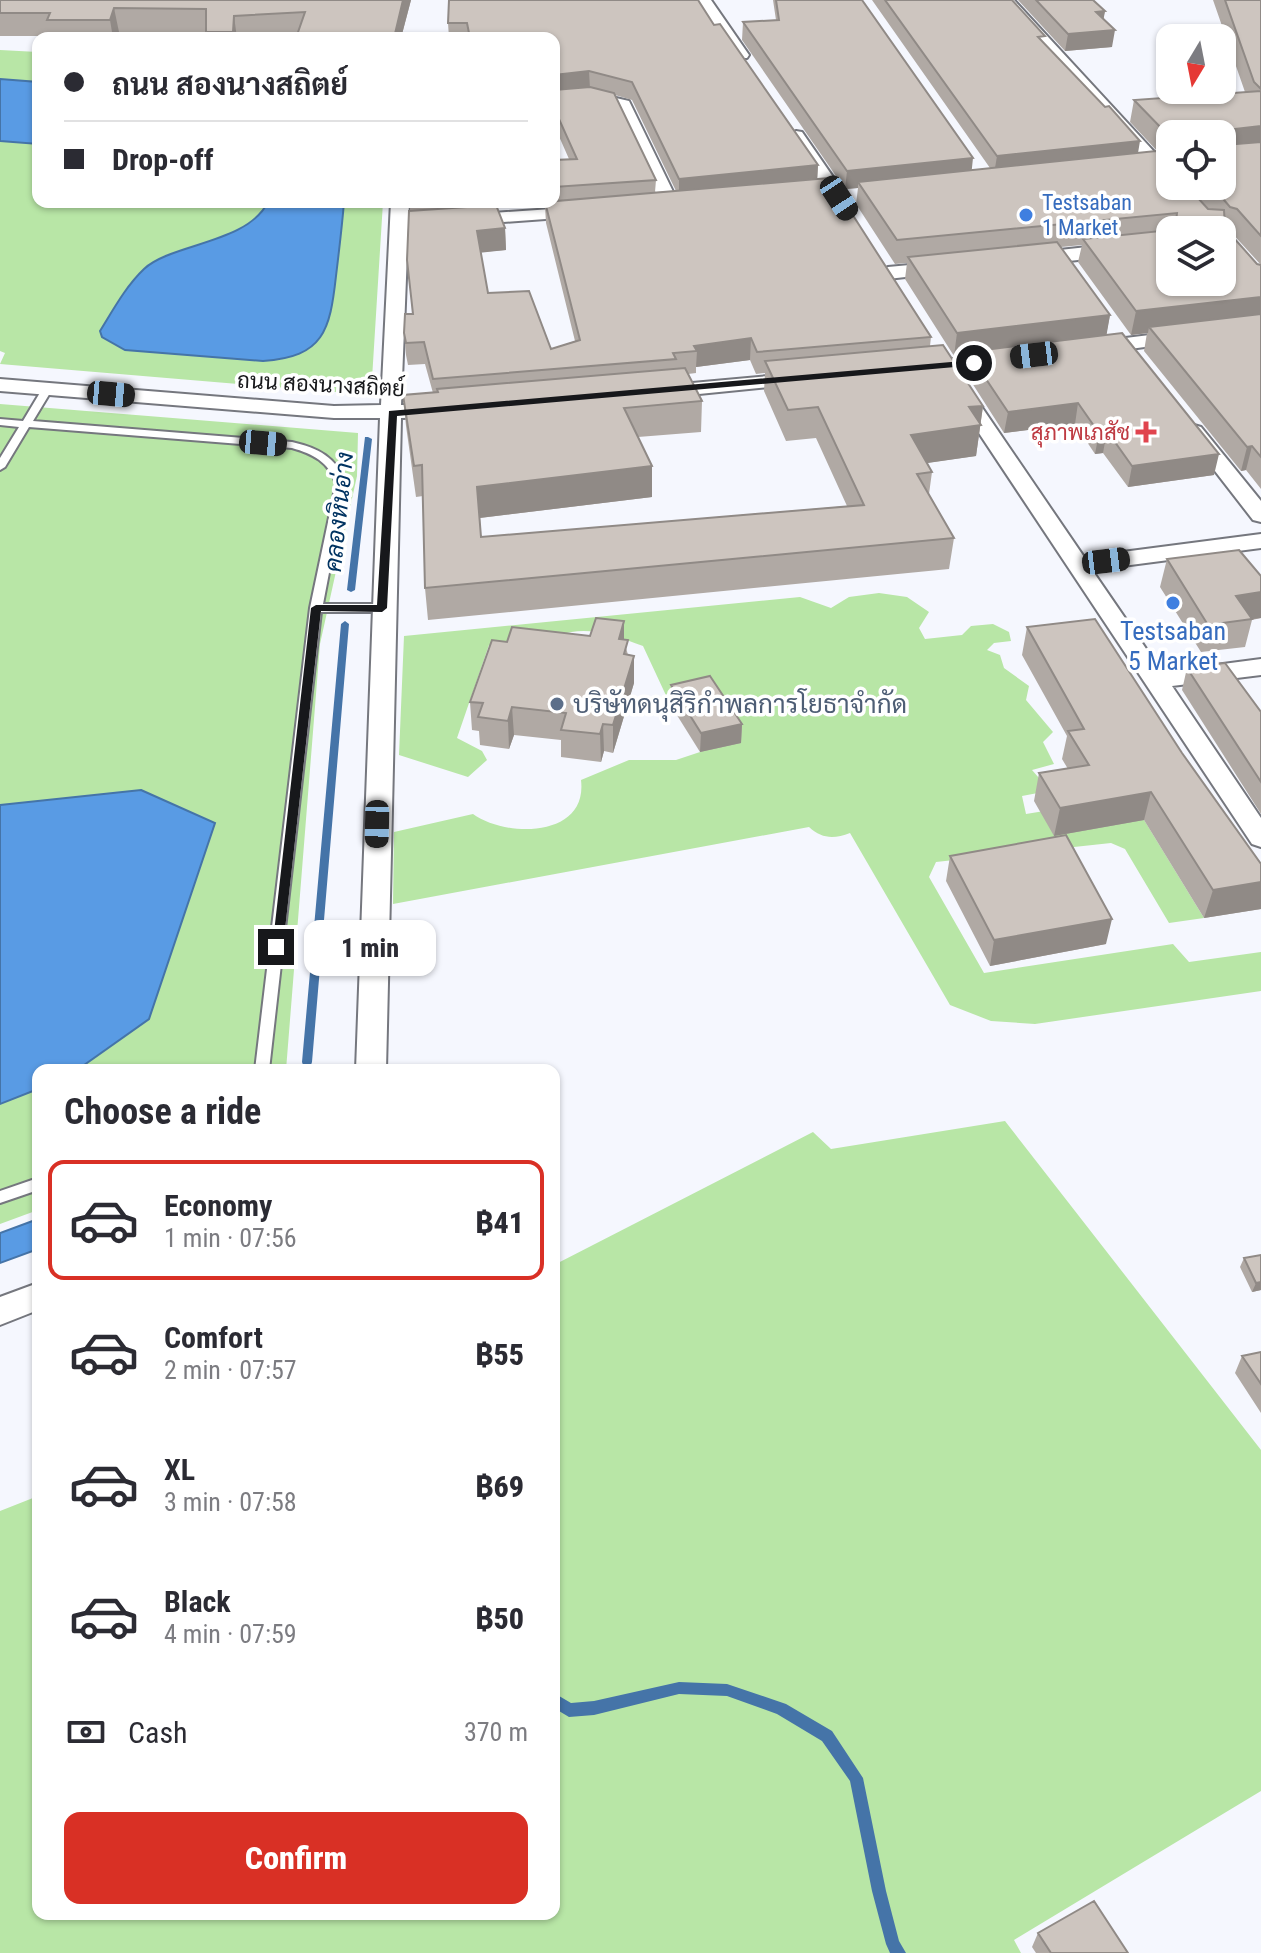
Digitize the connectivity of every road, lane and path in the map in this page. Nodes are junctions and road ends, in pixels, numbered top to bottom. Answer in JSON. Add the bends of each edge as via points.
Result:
{"nodes":[{"id":1,"x":703,"y":0,"type":"edge"},
{"id":2,"x":1006,"y":0,"type":"edge"},
{"id":3,"x":750,"y":70,"type":"edge"},
{"id":4,"x":560,"y":101,"type":"edge"},
{"id":5,"x":783,"y":118,"type":"edge"},
{"id":6,"x":1156,"y":158,"type":"edge"},
{"id":7,"x":1156,"y":166,"type":"edge"},
{"id":8,"x":1126,"y":169,"type":"edge"},
{"id":9,"x":671,"y":205,"type":"edge"},
{"id":10,"x":595,"y":211,"type":"edge"},
{"id":11,"x":404,"y":216,"type":"edge"},
{"id":12,"x":443,"y":221,"type":"edge"},
{"id":13,"x":855,"y":223,"type":"edge"},
{"id":14,"x":1156,"y":246,"type":"edge"},
{"id":15,"x":1061,"y":256,"type":"junction"},
{"id":16,"x":1014,"y":261,"type":"edge"},
{"id":17,"x":967,"y":265,"type":"edge"},
{"id":18,"x":1079,"y":281,"type":"edge"},
{"id":19,"x":904,"y":300,"type":"edge"},
{"id":20,"x":1200,"y":335,"type":"edge"},
{"id":21,"x":1120,"y":338,"type":"junction"},
{"id":22,"x":928,"y":340,"type":"edge"},
{"id":23,"x":1079,"y":350,"type":"edge"},
{"id":24,"x":1019,"y":357,"type":"edge"},
{"id":25,"x":944,"y":366,"type":"junction"},
{"id":26,"x":1144,"y":369,"type":"edge"},
{"id":27,"x":897,"y":371,"type":"edge"},
{"id":28,"x":818,"y":378,"type":"edge"},
{"id":29,"x":0,"y":385,"type":"edge"},
{"id":30,"x":48,"y":388,"type":"junction"},
{"id":31,"x":643,"y":393,"type":"edge"},
{"id":32,"x":469,"y":409,"type":"edge"},
{"id":33,"x":392,"y":413,"type":"junction"},
{"id":34,"x":1183,"y":417,"type":"edge"},
{"id":35,"x":0,"y":422,"type":"edge"},
{"id":36,"x":26,"y":424,"type":"junction"},
{"id":37,"x":0,"y":467,"type":"edge"},
{"id":38,"x":1261,"y":515,"type":"edge"},
{"id":39,"x":1261,"y":541,"type":"edge"},
{"id":40,"x":1075,"y":565,"type":"junction"},
{"id":41,"x":316,"y":608,"type":"junction"},
{"id":42,"x":382,"y":608,"type":"junction"},
{"id":43,"x":1261,"y":667,"type":"edge"},
{"id":44,"x":1154,"y":681,"type":"junction"},
{"id":45,"x":1261,"y":838,"type":"edge"},
{"id":46,"x":263,"y":1064,"type":"edge"},
{"id":47,"x":371,"y":1064,"type":"edge"},
{"id":48,"x":32,"y":1186,"type":"edge"},
{"id":49,"x":0,"y":1197,"type":"edge"},
{"id":50,"x":32,"y":1298,"type":"edge"},
{"id":51,"x":0,"y":1311,"type":"edge"}],
"edges":[{"from":1,"to":3,"type":"street"},
{"from":2,"to":6,"type":"street"},
{"from":4,"to":9,"type":"street","via":[[601,98],[623,105]]},
{"from":5,"to":13,"type":"street"},
{"from":7,"to":8,"type":"street"},
{"from":10,"to":12,"type":"street"},
{"from":11,"to":33,"type":"street"},
{"from":14,"to":15,"type":"street"},
{"from":15,"to":16,"type":"street"},
{"from":15,"to":18,"type":"street"},
{"from":17,"to":19,"type":"street","via":[[884,267]]},
{"from":20,"to":21,"type":"street"},
{"from":21,"to":23,"type":"street"},
{"from":21,"to":26,"type":"street"},
{"from":22,"to":25,"type":"street"},
{"from":24,"to":25,"type":"street"},
{"from":25,"to":27,"type":"street"},
{"from":25,"to":40,"type":"street"},
{"from":28,"to":31,"type":"street"},
{"from":29,"to":30,"type":"street","name":"ถนน สองนางสถิตย์"},
{"from":30,"to":33,"type":"street","name":"ถนน สองนางสถิตย์"},
{"from":30,"to":36,"type":"lane"},
{"from":32,"to":33,"type":"street","name":"ถนน สองนางสถิตย์"},
{"from":33,"to":42,"type":"street"},
{"from":34,"to":38,"type":"street"},
{"from":35,"to":36,"type":"lane"},
{"from":36,"to":37,"type":"lane"},
{"from":36,"to":41,"type":"lane","via":[[292,445],[320,454],[338,470],[341,484]]},
{"from":39,"to":40,"type":"street"},
{"from":40,"to":44,"type":"street"},
{"from":41,"to":42,"type":"lane"},
{"from":41,"to":46,"type":"lane"},
{"from":42,"to":47,"type":"street"},
{"from":43,"to":44,"type":"street"},
{"from":44,"to":45,"type":"street"},
{"from":48,"to":49,"type":"lane"},
{"from":50,"to":51,"type":"street"}]}
